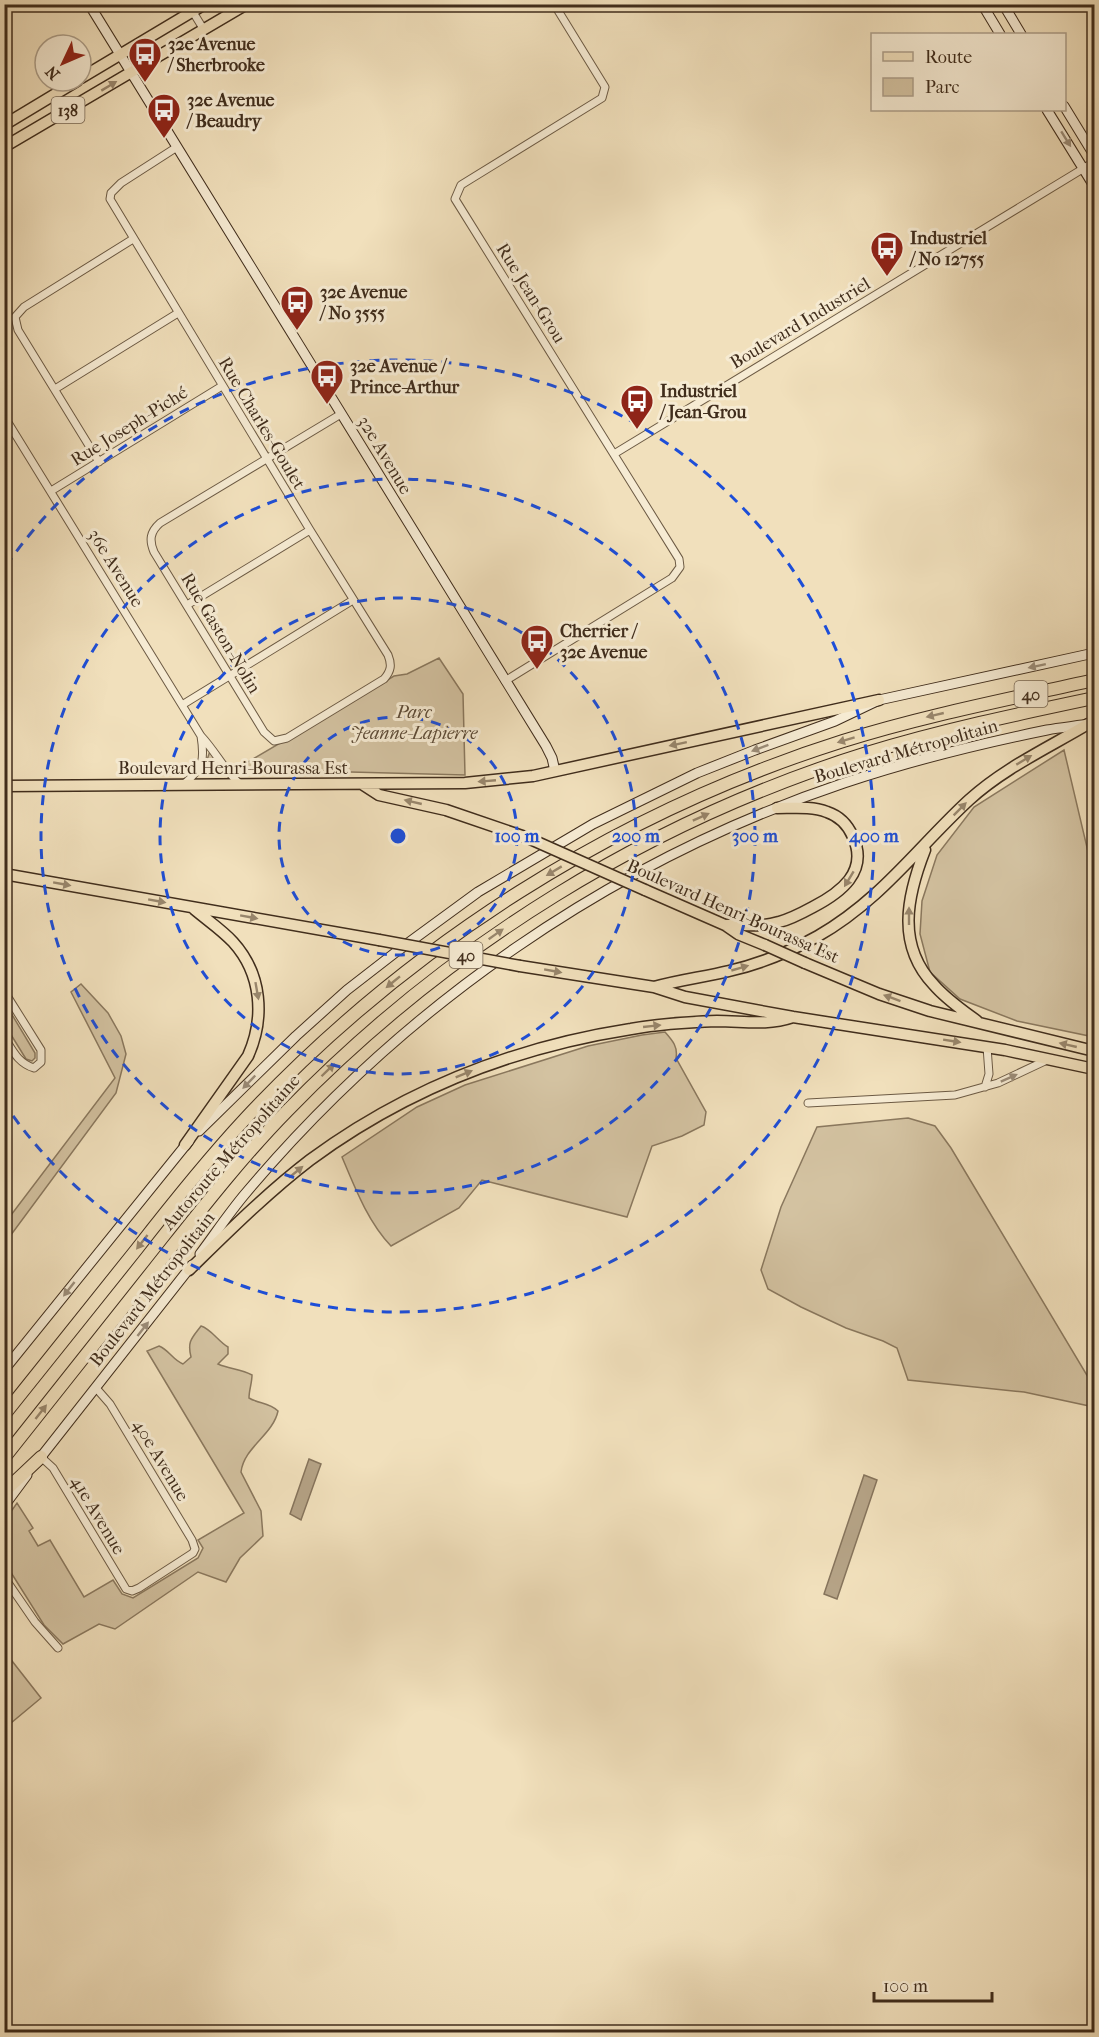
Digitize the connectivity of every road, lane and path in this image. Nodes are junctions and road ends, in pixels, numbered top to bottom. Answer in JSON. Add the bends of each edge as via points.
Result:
{"nodes":[{"id":1,"x":89,"y":4,"type":"edge"},
{"id":2,"x":205,"y":4,"type":"edge"},
{"id":3,"x":247,"y":4,"type":"edge"},
{"id":4,"x":554,"y":4,"type":"edge"},
{"id":5,"x":982,"y":4,"type":"edge"},
{"id":6,"x":1003,"y":4,"type":"edge"},
{"id":7,"x":190,"y":8,"type":"edge"},
{"id":8,"x":204,"y":30,"type":"junction"},
{"id":9,"x":999,"y":33,"type":"edge"},
{"id":10,"x":1020,"y":33,"type":"edge"},
{"id":11,"x":119,"y":55,"type":"junction"},
{"id":12,"x":93,"y":71,"type":"edge"},
{"id":13,"x":130,"y":73,"type":"junction"},
{"id":14,"x":58,"y":93,"type":"edge"},
{"id":15,"x":1066,"y":108,"type":"edge"},
{"id":16,"x":1048,"y":111,"type":"edge"},
{"id":17,"x":4,"y":126,"type":"edge"},
{"id":18,"x":4,"y":147,"type":"edge"},
{"id":19,"x":177,"y":147,"type":"junction"},
{"id":20,"x":1095,"y":155,"type":"edge"},
{"id":21,"x":1095,"y":162,"type":"edge"},
{"id":22,"x":1084,"y":169,"type":"junction"},
{"id":23,"x":1095,"y":186,"type":"edge"},
{"id":24,"x":133,"y":239,"type":"junction"},
{"id":25,"x":178,"y":313,"type":"junction"},
{"id":26,"x":222,"y":386,"type":"junction"},
{"id":27,"x":55,"y":389,"type":"junction"},
{"id":28,"x":341,"y":414,"type":"junction"},
{"id":29,"x":4,"y":416,"type":"edge"},
{"id":30,"x":614,"y":453,"type":"junction"},
{"id":31,"x":267,"y":460,"type":"junction"},
{"id":32,"x":99,"y":462,"type":"junction"},
{"id":33,"x":51,"y":491,"type":"junction"},
{"id":34,"x":310,"y":530,"type":"junction"},
{"id":35,"x":353,"y":600,"type":"junction"},
{"id":36,"x":187,"y":605,"type":"junction"},
{"id":37,"x":1095,"y":653,"type":"edge"},
{"id":38,"x":230,"y":675,"type":"junction"},
{"id":39,"x":1095,"y":680,"type":"edge"},
{"id":40,"x":505,"y":681,"type":"junction"},
{"id":41,"x":1095,"y":698,"type":"edge"},
{"id":42,"x":879,"y":700,"type":"junction"},
{"id":43,"x":182,"y":705,"type":"junction"},
{"id":44,"x":1091,"y":724,"type":"edge"},
{"id":45,"x":201,"y":736,"type":"junction"},
{"id":46,"x":274,"y":741,"type":"joint"},
{"id":47,"x":555,"y":771,"type":"junction"},
{"id":48,"x":362,"y":783,"type":"junction"},
{"id":49,"x":184,"y":784,"type":"junction"},
{"id":50,"x":240,"y":784,"type":"junction"},
{"id":51,"x":4,"y":786,"type":"edge"},
{"id":52,"x":777,"y":808,"type":"junction"},
{"id":53,"x":927,"y":843,"type":"junction"},
{"id":54,"x":4,"y":874,"type":"edge"},
{"id":55,"x":191,"y":907,"type":"junction"},
{"id":56,"x":725,"y":925,"type":"junction"},
{"id":57,"x":654,"y":987,"type":"junction"},
{"id":58,"x":4,"y":991,"type":"edge"},
{"id":59,"x":793,"y":1017,"type":"junction"},
{"id":60,"x":979,"y":1023,"type":"junction"},
{"id":61,"x":1010,"y":1031,"type":"junction"},
{"id":62,"x":4,"y":1037,"type":"edge"},
{"id":63,"x":987,"y":1047,"type":"junction"},
{"id":64,"x":1095,"y":1051,"type":"edge"},
{"id":65,"x":1049,"y":1059,"type":"junction"},
{"id":66,"x":1095,"y":1069,"type":"edge"},
{"id":67,"x":985,"y":1087,"type":"junction"},
{"id":68,"x":808,"y":1103,"type":"dead end"},
{"id":69,"x":184,"y":1145,"type":"junction"},
{"id":70,"x":189,"y":1270,"type":"junction"},
{"id":71,"x":4,"y":1370,"type":"edge"},
{"id":72,"x":96,"y":1388,"type":"junction"},
{"id":73,"x":4,"y":1415,"type":"edge"},
{"id":74,"x":41,"y":1457,"type":"junction"},
{"id":75,"x":4,"y":1458,"type":"edge"},
{"id":76,"x":4,"y":1491,"type":"edge"},
{"id":77,"x":4,"y":1506,"type":"edge"},
{"id":78,"x":4,"y":1577,"type":"edge"},
{"id":79,"x":127,"y":1590,"type":"joint"},
{"id":80,"x":58,"y":1648,"type":"dead end"}],
"edges":[{"from":1,"to":11,"type":"main road","name":"32e Avenue"},
{"from":2,"to":7,"type":"main road","number":"138"},
{"from":3,"to":8,"type":"main road","number":"138"},
{"from":4,"to":30,"type":"street","name":"Rue Jean-Grou","via":[[605,87],[602,98],[461,185],[455,199]]},
{"from":5,"to":9,"type":"main road"},
{"from":6,"to":10,"type":"main road"},
{"from":7,"to":8,"type":"street"},
{"from":7,"to":11,"type":"main road","number":"138"},
{"from":8,"to":13,"type":"main road","number":"138"},
{"from":11,"to":12,"type":"main road","number":"138"},
{"from":11,"to":13,"type":"main road","name":"32e Avenue"},
{"from":18,"to":13,"type":"main road","number":"138","one_way":true},
{"from":13,"to":19,"type":"main road","name":"32e Avenue"},
{"from":14,"to":17,"type":"main road","number":"138"},
{"from":15,"to":20,"type":"main road"},
{"from":16,"to":22,"type":"main road","one_way":true},
{"from":19,"to":24,"type":"street","name":"Rue Charles-Goulet","via":[[111,193],[113,205]]},
{"from":19,"to":28,"type":"main road","name":"32e Avenue"},
{"from":21,"to":22,"type":"street","name":"Boulevard Industriel"},
{"from":22,"to":23,"type":"main road"},
{"from":22,"to":30,"type":"street","name":"Boulevard Industriel"},
{"from":24,"to":25,"type":"street","name":"Rue Charles-Goulet"},
{"from":24,"to":27,"type":"street","via":[[24,307],[15,317],[18,330]]},
{"from":25,"to":26,"type":"street","name":"Rue Charles-Goulet"},
{"from":25,"to":27,"type":"street"},
{"from":26,"to":31,"type":"street","name":"Rue Charles-Goulet"},
{"from":26,"to":32,"type":"street","name":"Rue Joseph-Piché"},
{"from":27,"to":32,"type":"street"},
{"from":28,"to":31,"type":"street"},
{"from":28,"to":40,"type":"main road","name":"32e Avenue"},
{"from":29,"to":33,"type":"street","name":"36e Avenue"},
{"from":30,"to":40,"type":"street","name":"Rue Jean-Grou","via":[[679,559],[680,567],[672,579]]},
{"from":31,"to":34,"type":"street","name":"Rue Charles-Goulet"},
{"from":31,"to":36,"type":"street","name":"Rue Gaston-Nolin","via":[[154,528],[150,536],[154,552]]},
{"from":32,"to":33,"type":"street","name":"Rue Joseph-Piché"},
{"from":33,"to":43,"type":"street","name":"36e Avenue"},
{"from":34,"to":35,"type":"street","name":"Rue Charles-Goulet"},
{"from":34,"to":36,"type":"street"},
{"from":35,"to":38,"type":"street"},
{"from":35,"to":46,"type":"street","name":"Rue Charles-Goulet","via":[[388,655],[391,668],[384,679],[287,738]]},
{"from":36,"to":38,"type":"street","name":"Rue Gaston-Nolin"},
{"from":37,"to":42,"type":"main road","one_way":true},
{"from":38,"to":43,"type":"street"},
{"from":38,"to":46,"type":"street","name":"Rue Gaston-Nolin","via":[[264,732]]},
{"from":39,"to":73,"type":"highway","name":"Autoroute Métropolitaine","number":"40","one_way":true,"via":[[915,720],[780,763],[646,820],[495,907],[368,1003],[259,1105],[215,1152]]},
{"from":40,"to":47,"type":"main road","name":"32e Avenue","via":[[546,746]]},
{"from":75,"to":41,"type":"highway","name":"Autoroute Métropolitaine","number":"40","one_way":true,"via":[[272,1127],[379,1024],[494,935],[642,846],[778,784],[908,741]]},
{"from":42,"to":47,"type":"main road","one_way":true},
{"from":42,"to":69,"type":"main road","one_way":true,"via":[[661,789],[565,839],[488,886],[426,928],[347,990]]},
{"from":43,"to":45,"type":"street","name":"36e Avenue"},
{"from":44,"to":52,"type":"main road","name":"Boulevard Métropolitain","via":[[1046,730],[928,758]]},
{"from":53,"to":44,"type":"main road","one_way":true,"via":[[989,784]]},
{"from":45,"to":49,"type":"street","via":[[202,764]]},
{"from":45,"to":50,"type":"street","name":"36e Avenue"},
{"from":47,"to":48,"type":"main road","one_way":true,"via":[[484,782]]},
{"from":48,"to":50,"type":"main road","name":"Boulevard Henri-Bourassa Est"},
{"from":56,"to":48,"type":"main road","name":"Boulevard Henri-Bourassa Est","one_way":true,"bridge":true,"via":[[528,838],[453,812],[379,795]]},
{"from":49,"to":50,"type":"main road","name":"Boulevard Henri-Bourassa Est"},
{"from":49,"to":51,"type":"main road","name":"Boulevard Henri-Bourassa Est"},
{"from":52,"to":56,"type":"main road","one_way":true,"via":[[815,809],[839,819],[855,843],[857,857],[852,875],[835,895],[788,920],[760,926]]},
{"from":52,"to":70,"type":"main road","name":"Boulevard Métropolitain","via":[[696,843],[611,887],[528,938],[459,988],[389,1046],[311,1120],[246,1193]]},
{"from":57,"to":53,"type":"main road","one_way":true,"via":[[743,967],[817,936],[872,898]]},
{"from":60,"to":53,"type":"main road","one_way":true,"via":[[932,984],[922,971],[912,944],[909,899]]},
{"from":54,"to":55,"type":"main road","one_way":true},
{"from":55,"to":57,"type":"main road","one_way":true,"bridge":true},
{"from":55,"to":69,"type":"main road","one_way":true,"via":[[239,949],[253,976],[259,1007],[248,1056]]},
{"from":60,"to":56,"type":"main road","name":"Boulevard Henri-Bourassa Est","one_way":true,"bridge":true,"via":[[903,1002],[805,963]]},
{"from":57,"to":59,"type":"main road","via":[[685,997]]},
{"from":58,"to":62,"type":"street","via":[[41,1050],[41,1062],[34,1068],[25,1065]]},
{"from":59,"to":63,"type":"main road","one_way":true},
{"from":70,"to":59,"type":"main road","one_way":true,"via":[[311,1160],[379,1115],[457,1076],[517,1054],[603,1033],[675,1023],[774,1023]]},
{"from":60,"to":61,"type":"main road","name":"Boulevard Henri-Bourassa Est"},
{"from":61,"to":63,"type":"main road"},
{"from":64,"to":61,"type":"main road","name":"Boulevard Henri-Bourassa Est","one_way":true},
{"from":63,"to":65,"type":"main road"},
{"from":63,"to":67,"type":"street","via":[[989,1074]]},
{"from":65,"to":66,"type":"main road"},
{"from":67,"to":65,"type":"street","one_way":true},
{"from":67,"to":68,"type":"street","via":[[949,1096]]},
{"from":69,"to":71,"type":"main road","one_way":true},
{"from":72,"to":70,"type":"main road","name":"Boulevard Métropolitain","one_way":true},
{"from":72,"to":74,"type":"main road","name":"Boulevard Métropolitain"},
{"from":72,"to":79,"type":"street","name":"40e Avenue","via":[[116,1414],[195,1551],[139,1588]]},
{"from":74,"to":76,"type":"highway"},
{"from":74,"to":77,"type":"main road","name":"Boulevard Métropolitain"},
{"from":74,"to":79,"type":"street","name":"41e Avenue","via":[[53,1468]]},
{"from":78,"to":80,"type":"street","via":[[35,1623]]}]}
